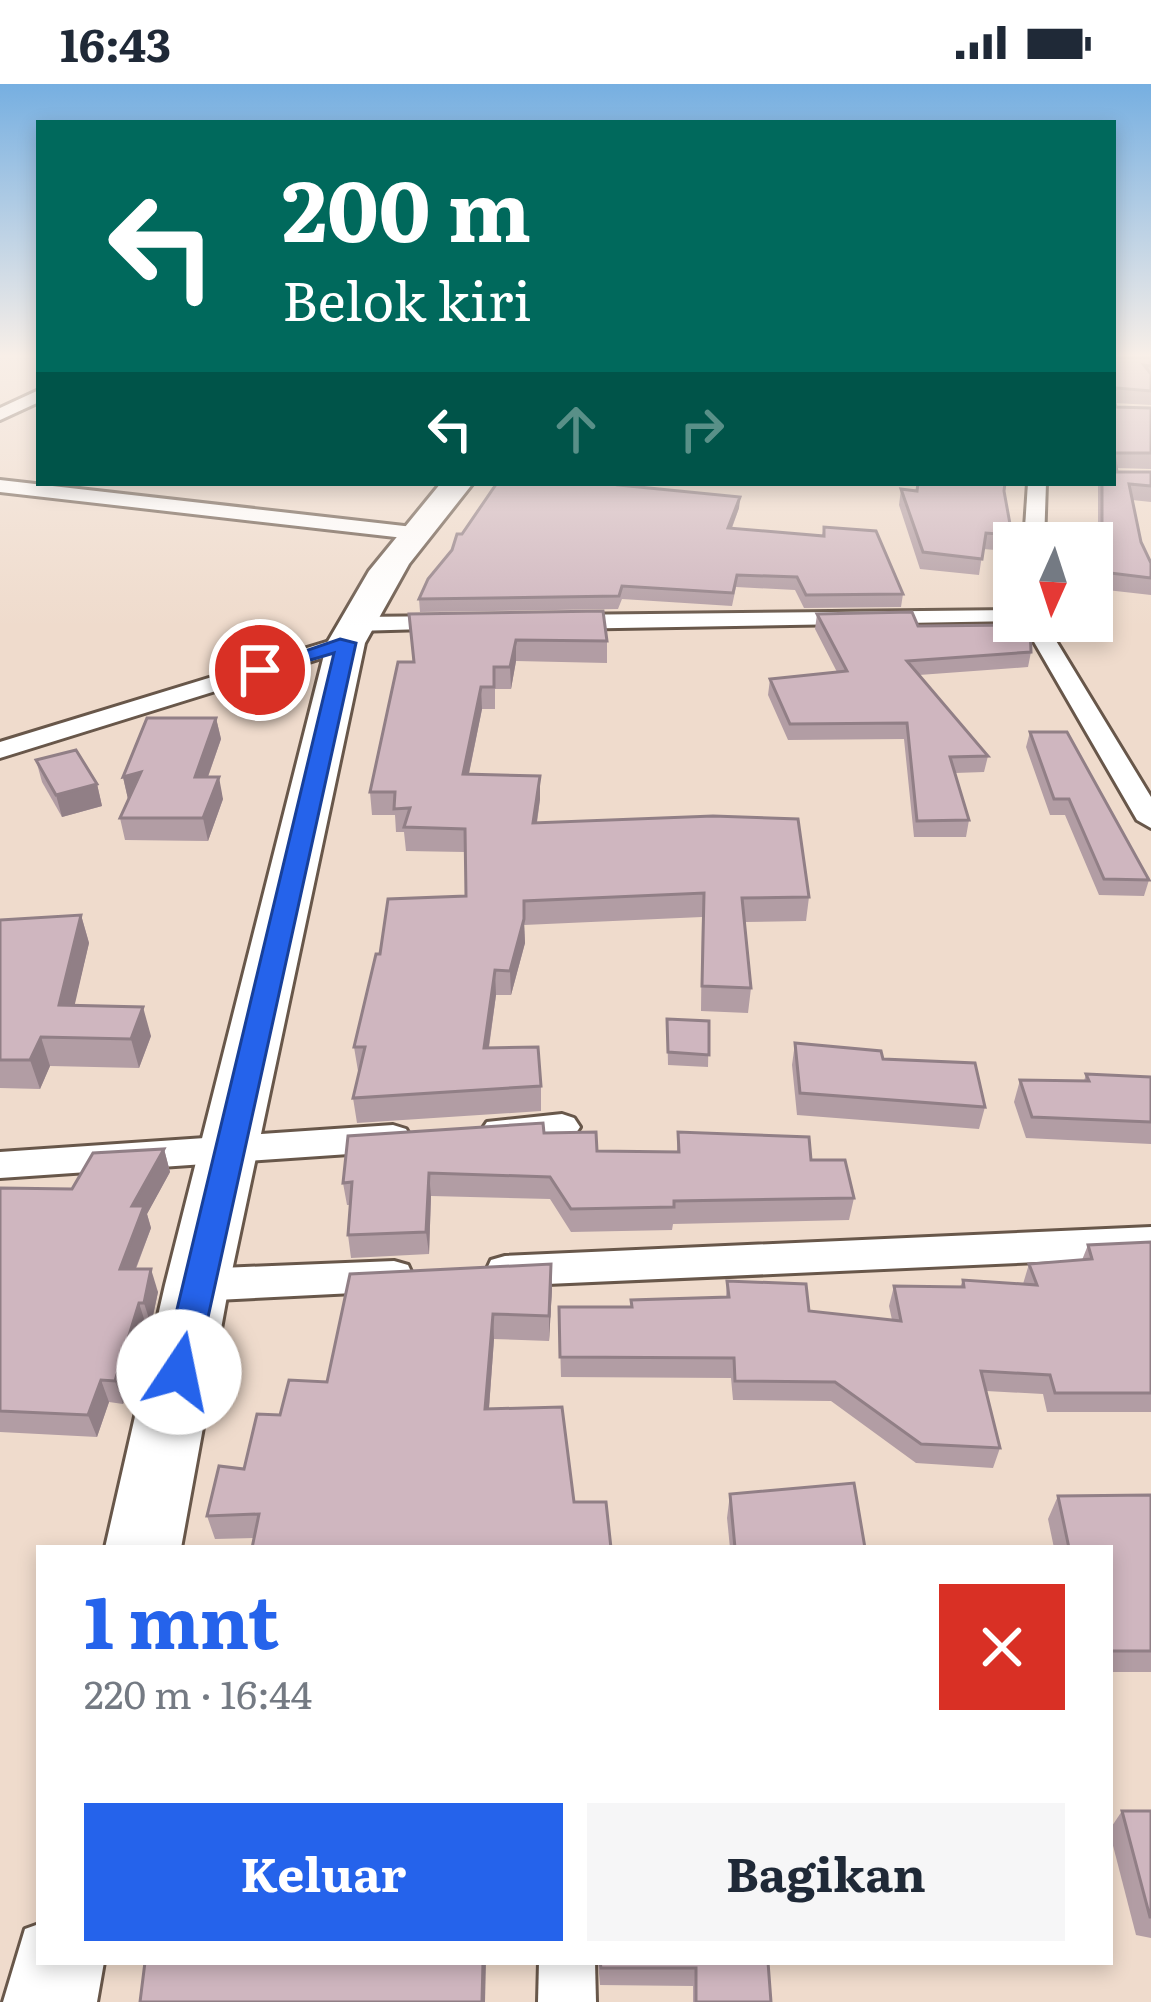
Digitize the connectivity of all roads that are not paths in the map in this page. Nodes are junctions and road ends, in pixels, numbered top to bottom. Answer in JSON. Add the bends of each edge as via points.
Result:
{"nodes":[{"id":1,"x":0,"y":485,"type":"edge"},
{"id":2,"x":455,"y":486,"type":"edge"},
{"id":3,"x":1037,"y":486,"type":"edge"},
{"id":4,"x":1035,"y":522,"type":"edge"},
{"id":5,"x":413,"y":533,"type":"junction"},
{"id":6,"x":993,"y":617,"type":"edge"},
{"id":7,"x":472,"y":622,"type":"edge"},
{"id":8,"x":543,"y":622,"type":"edge"},
{"id":9,"x":351,"y":633,"type":"junction"},
{"id":10,"x":1045,"y":642,"type":"edge"},
{"id":11,"x":0,"y":750,"type":"edge"},
{"id":12,"x":1151,"y":820,"type":"edge"},
{"id":13,"x":562,"y":1127,"type":"edge"},
{"id":14,"x":467,"y":1133,"type":"edge"},
{"id":15,"x":420,"y":1136,"type":"edge"},
{"id":16,"x":230,"y":1149,"type":"junction"},
{"id":17,"x":0,"y":1165,"type":"edge"},
{"id":18,"x":1151,"y":1242,"type":"edge"},
{"id":19,"x":197,"y":1285,"type":"junction"},
{"id":20,"x":144,"y":1545,"type":"edge"},
{"id":21,"x":57,"y":1965,"type":"edge"},
{"id":22,"x":568,"y":1965,"type":"edge"},
{"id":23,"x":50,"y":2002,"type":"edge"},
{"id":24,"x":567,"y":2002,"type":"edge"}],
"edges":[{"from":1,"to":5,"type":"street"},
{"from":2,"to":5,"type":"main road"},
{"from":3,"to":4,"type":"street"},
{"from":5,"to":9,"type":"main road"},
{"from":6,"to":8,"type":"street"},
{"from":7,"to":9,"type":"street"},
{"from":9,"to":11,"type":"street"},
{"from":9,"to":16,"type":"main road"},
{"from":10,"to":12,"type":"street"},
{"from":13,"to":14,"type":"street"},
{"from":15,"to":16,"type":"street"},
{"from":16,"to":17,"type":"street"},
{"from":16,"to":19,"type":"main road"},
{"from":18,"to":19,"type":"street"},
{"from":19,"to":20,"type":"main road"},
{"from":21,"to":23,"type":"main road"},
{"from":22,"to":24,"type":"street"}]}
